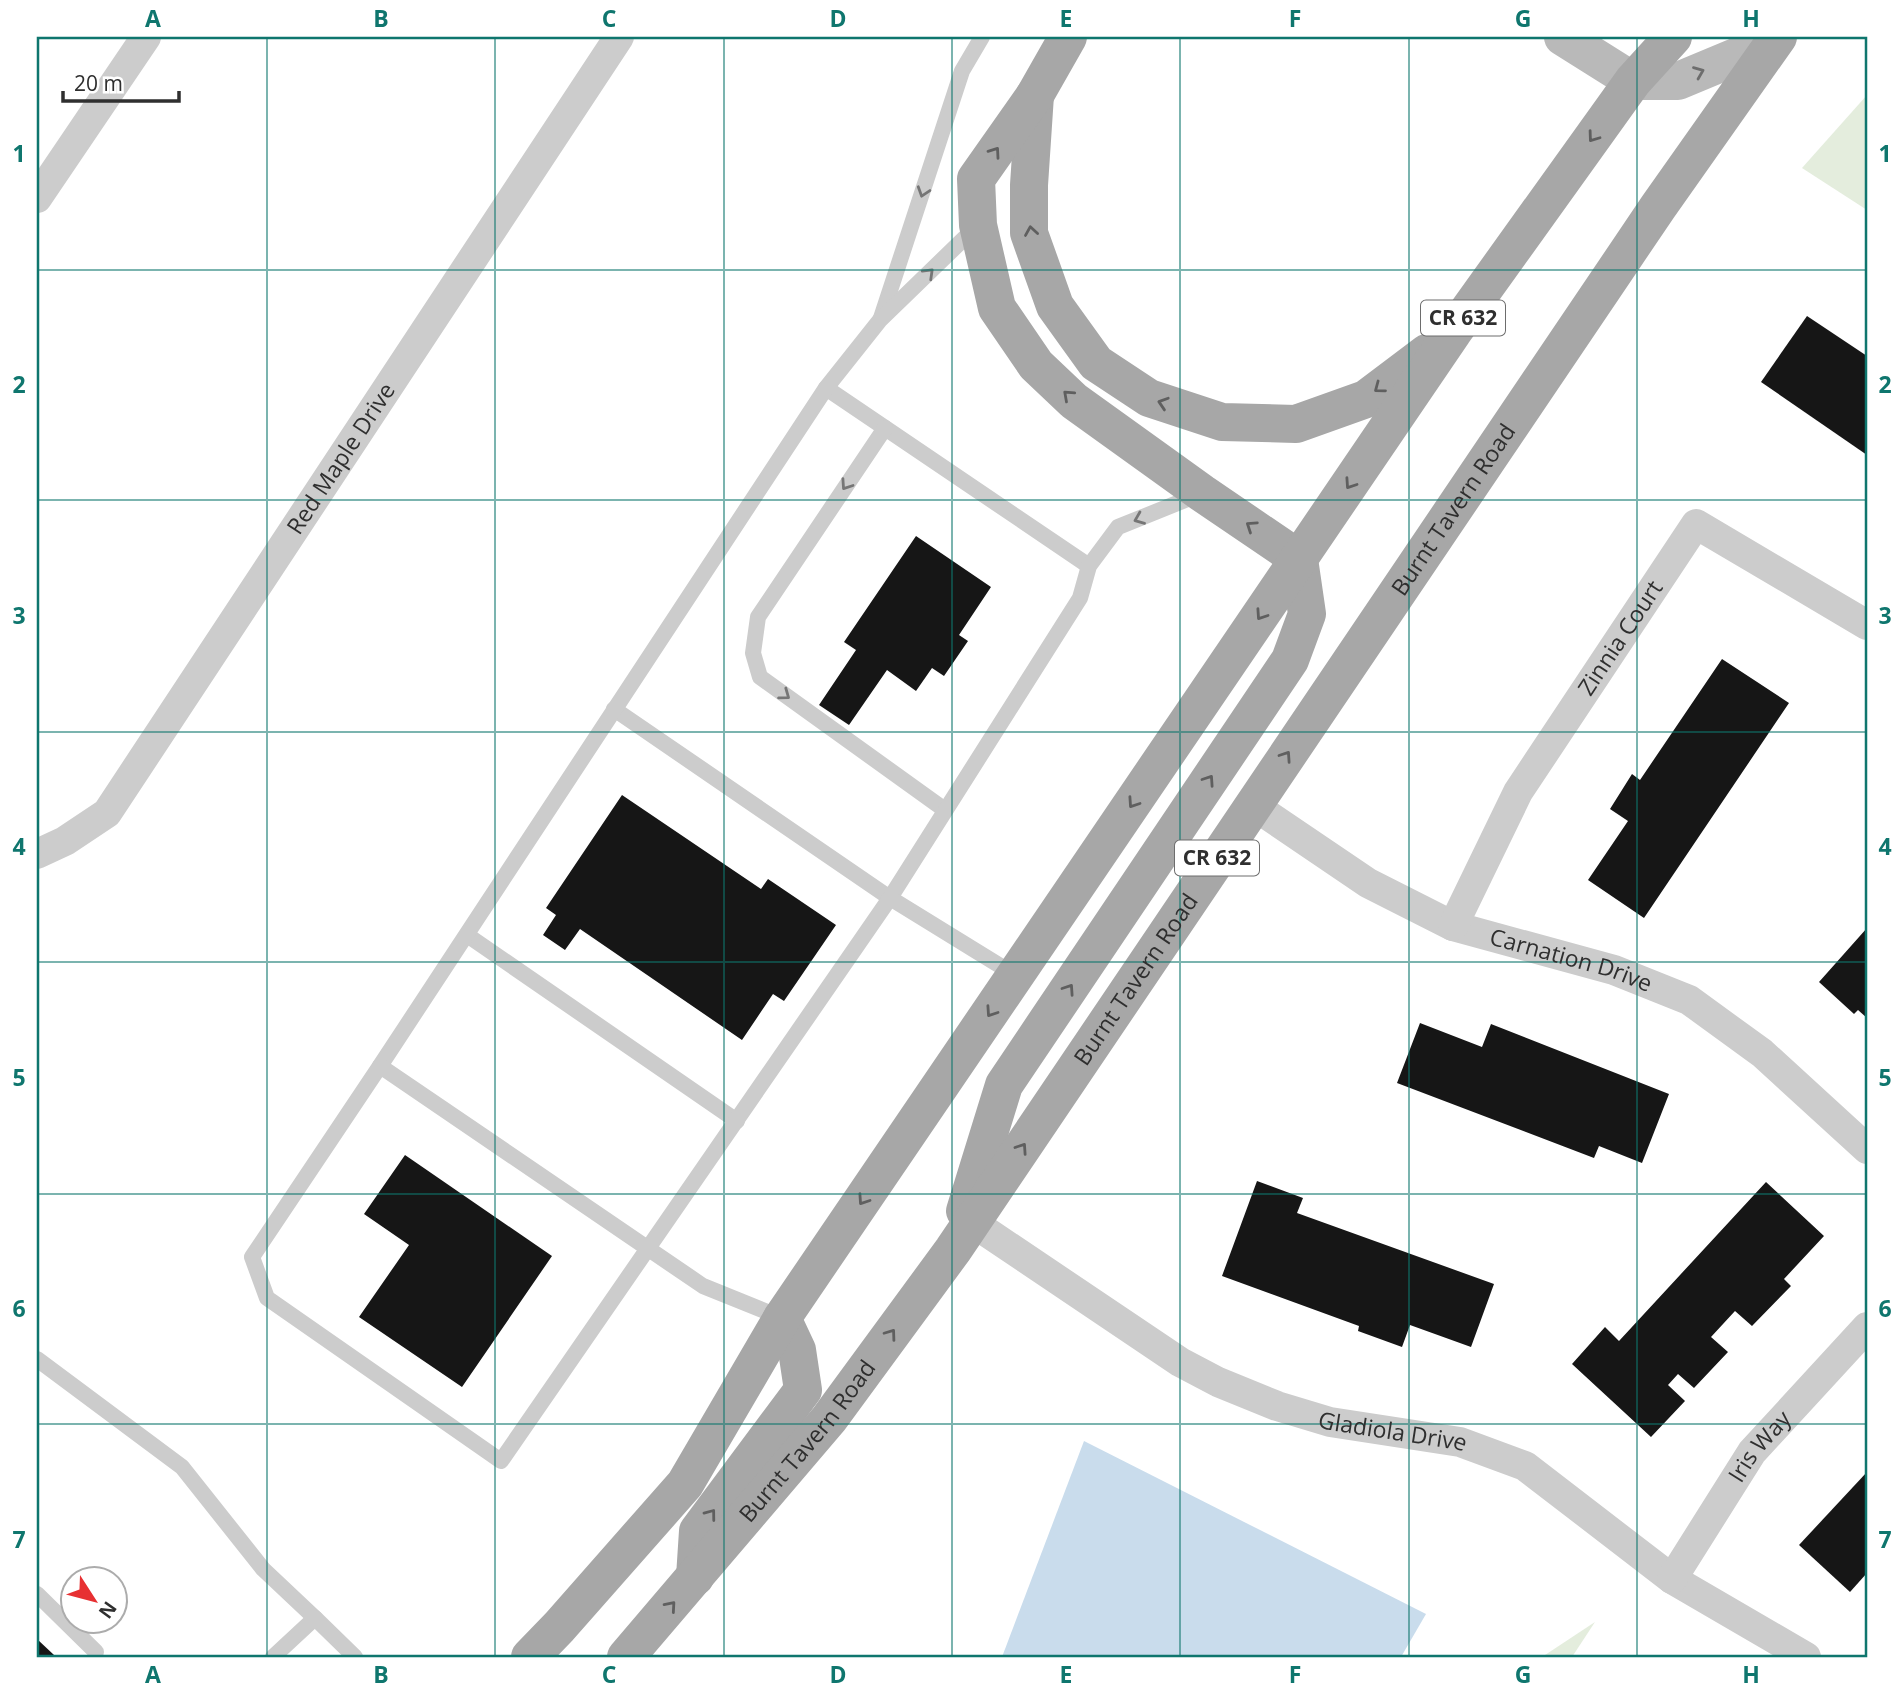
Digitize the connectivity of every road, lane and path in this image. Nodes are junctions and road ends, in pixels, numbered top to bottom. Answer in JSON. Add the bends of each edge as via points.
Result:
{"nodes":[{"id":1,"x":146,"y":37,"type":"edge"},
{"id":2,"x":619,"y":37,"type":"edge"},
{"id":3,"x":982,"y":37,"type":"edge"},
{"id":4,"x":1068,"y":37,"type":"edge"},
{"id":5,"x":1563,"y":37,"type":"edge"},
{"id":6,"x":1674,"y":37,"type":"edge"},
{"id":7,"x":1770,"y":37,"type":"edge"},
{"id":8,"x":1778,"y":37,"type":"edge"},
{"id":9,"x":1633,"y":81,"type":"junction"},
{"id":10,"x":1035,"y":95,"type":"junction"},
{"id":11,"x":37,"y":198,"type":"edge"},
{"id":12,"x":978,"y":225,"type":"junction"},
{"id":13,"x":880,"y":320,"type":"junction"},
{"id":14,"x":1453,"y":332,"type":"junction"},
{"id":15,"x":826,"y":388,"type":"junction"},
{"id":16,"x":884,"y":428,"type":"junction"},
{"id":17,"x":1202,"y":493,"type":"junction"},
{"id":18,"x":1299,"y":559,"type":"junction"},
{"id":19,"x":1089,"y":566,"type":"junction"},
{"id":20,"x":1867,"y":625,"type":"edge"},
{"id":21,"x":614,"y":709,"type":"junction"},
{"id":22,"x":1253,"y":805,"type":"junction"},
{"id":23,"x":945,"y":810,"type":"junction"},
{"id":24,"x":37,"y":854,"type":"edge"},
{"id":25,"x":890,"y":898,"type":"junction"},
{"id":26,"x":1453,"y":926,"type":"junction"},
{"id":27,"x":467,"y":935,"type":"junction"},
{"id":28,"x":1016,"y":975,"type":"junction"},
{"id":29,"x":380,"y":1066,"type":"junction"},
{"id":30,"x":737,"y":1121,"type":"junction"},
{"id":31,"x":1867,"y":1149,"type":"edge"},
{"id":32,"x":962,"y":1236,"type":"junction"},
{"id":33,"x":649,"y":1249,"type":"junction"},
{"id":34,"x":782,"y":1318,"type":"junction"},
{"id":35,"x":1867,"y":1327,"type":"edge"},
{"id":36,"x":37,"y":1359,"type":"edge"},
{"id":37,"x":695,"y":1577,"type":"junction"},
{"id":38,"x":1672,"y":1579,"type":"junction"},
{"id":39,"x":37,"y":1594,"type":"edge"},
{"id":40,"x":315,"y":1618,"type":"junction"},
{"id":41,"x":96,"y":1652,"type":"dead end"},
{"id":42,"x":1798,"y":1655,"type":"edge"},
{"id":43,"x":273,"y":1657,"type":"edge"},
{"id":44,"x":355,"y":1657,"type":"edge"},
{"id":45,"x":530,"y":1657,"type":"edge"},
{"id":46,"x":626,"y":1657,"type":"edge"}],
"edges":[{"from":1,"to":11,"type":"street"},
{"from":2,"to":24,"type":"street","name":"Red Maple Drive","via":[[107,813]]},
{"from":3,"to":13,"type":"lane","one_way":true,"via":[[962,71]]},
{"from":4,"to":10,"type":"main road"},
{"from":5,"to":9,"type":"street"},
{"from":6,"to":9,"type":"main road","number":"CR 632"},
{"from":9,"to":7,"type":"street","one_way":true,"via":[[1678,81],[1738,57]]},
{"from":22,"to":8,"type":"main road","name":"Burnt Tavern Road","number":"CR 632","one_way":true},
{"from":9,"to":14,"type":"main road","number":"CR 632","one_way":true},
{"from":12,"to":10,"type":"main road","one_way":true,"via":[[976,179]]},
{"from":14,"to":10,"type":"main road","one_way":true,"via":[[1366,399],[1296,424],[1222,422],[1149,398],[1096,363],[1055,306],[1029,233]]},
{"from":13,"to":12,"type":"lane","one_way":true},
{"from":17,"to":12,"type":"main road","one_way":true,"via":[[1074,401],[1036,365],[997,307]]},
{"from":13,"to":15,"type":"lane"},
{"from":14,"to":18,"type":"main road","number":"CR 632","one_way":true},
{"from":15,"to":16,"type":"lane"},
{"from":15,"to":21,"type":"lane"},
{"from":16,"to":19,"type":"lane"},
{"from":16,"to":23,"type":"lane","one_way":true,"via":[[758,617],[753,653],[760,677]]},
{"from":18,"to":17,"type":"main road","one_way":true},
{"from":17,"to":19,"type":"lane","one_way":true,"via":[[1118,527]]},
{"from":18,"to":28,"type":"main road","number":"CR 632","one_way":true},
{"from":32,"to":18,"type":"main road","one_way":true,"via":[[1004,1085],[1290,660],[1307,614]]},
{"from":19,"to":23,"type":"lane","via":[[1080,598]]},
{"from":20,"to":26,"type":"street","name":"Zinnia Court","via":[[1696,524],[1518,792]]},
{"from":21,"to":25,"type":"lane"},
{"from":21,"to":27,"type":"lane"},
{"from":22,"to":26,"type":"street","name":"Carnation Drive","via":[[1368,883]]},
{"from":32,"to":22,"type":"main road","name":"Burnt Tavern Road","number":"CR 632","one_way":true},
{"from":23,"to":25,"type":"lane"},
{"from":25,"to":28,"type":"lane"},
{"from":25,"to":30,"type":"lane"},
{"from":26,"to":31,"type":"street","name":"Carnation Drive","via":[[1614,970],[1689,1000],[1762,1053]]},
{"from":27,"to":29,"type":"lane"},
{"from":27,"to":30,"type":"lane"},
{"from":28,"to":34,"type":"main road","number":"CR 632","one_way":true},
{"from":29,"to":33,"type":"lane"},
{"from":29,"to":33,"type":"lane","via":[[252,1257],[267,1298],[501,1461]]},
{"from":30,"to":33,"type":"lane"},
{"from":37,"to":32,"type":"main road","name":"Burnt Tavern Road","number":"CR 632","one_way":true,"via":[[829,1419]]},
{"from":32,"to":38,"type":"street","name":"Gladiola Drive","via":[[1218,1382],[1330,1422],[1460,1441],[1525,1466]]},
{"from":33,"to":34,"type":"lane","via":[[703,1286]]},
{"from":37,"to":34,"type":"main road","one_way":true,"via":[[698,1531],[803,1390],[797,1350]]},
{"from":34,"to":45,"type":"main road","number":"CR 632","via":[[685,1484]]},
{"from":35,"to":38,"type":"street","name":"Iris Way","via":[[1752,1452]]},
{"from":36,"to":40,"type":"lane","via":[[182,1467],[263,1569]]},
{"from":46,"to":37,"type":"main road","name":"Burnt Tavern Road","number":"CR 632","one_way":true},
{"from":38,"to":42,"type":"street","name":"Gladiola Drive"},
{"from":39,"to":41,"type":"lane"},
{"from":40,"to":43,"type":"lane"},
{"from":40,"to":44,"type":"lane"}]}
